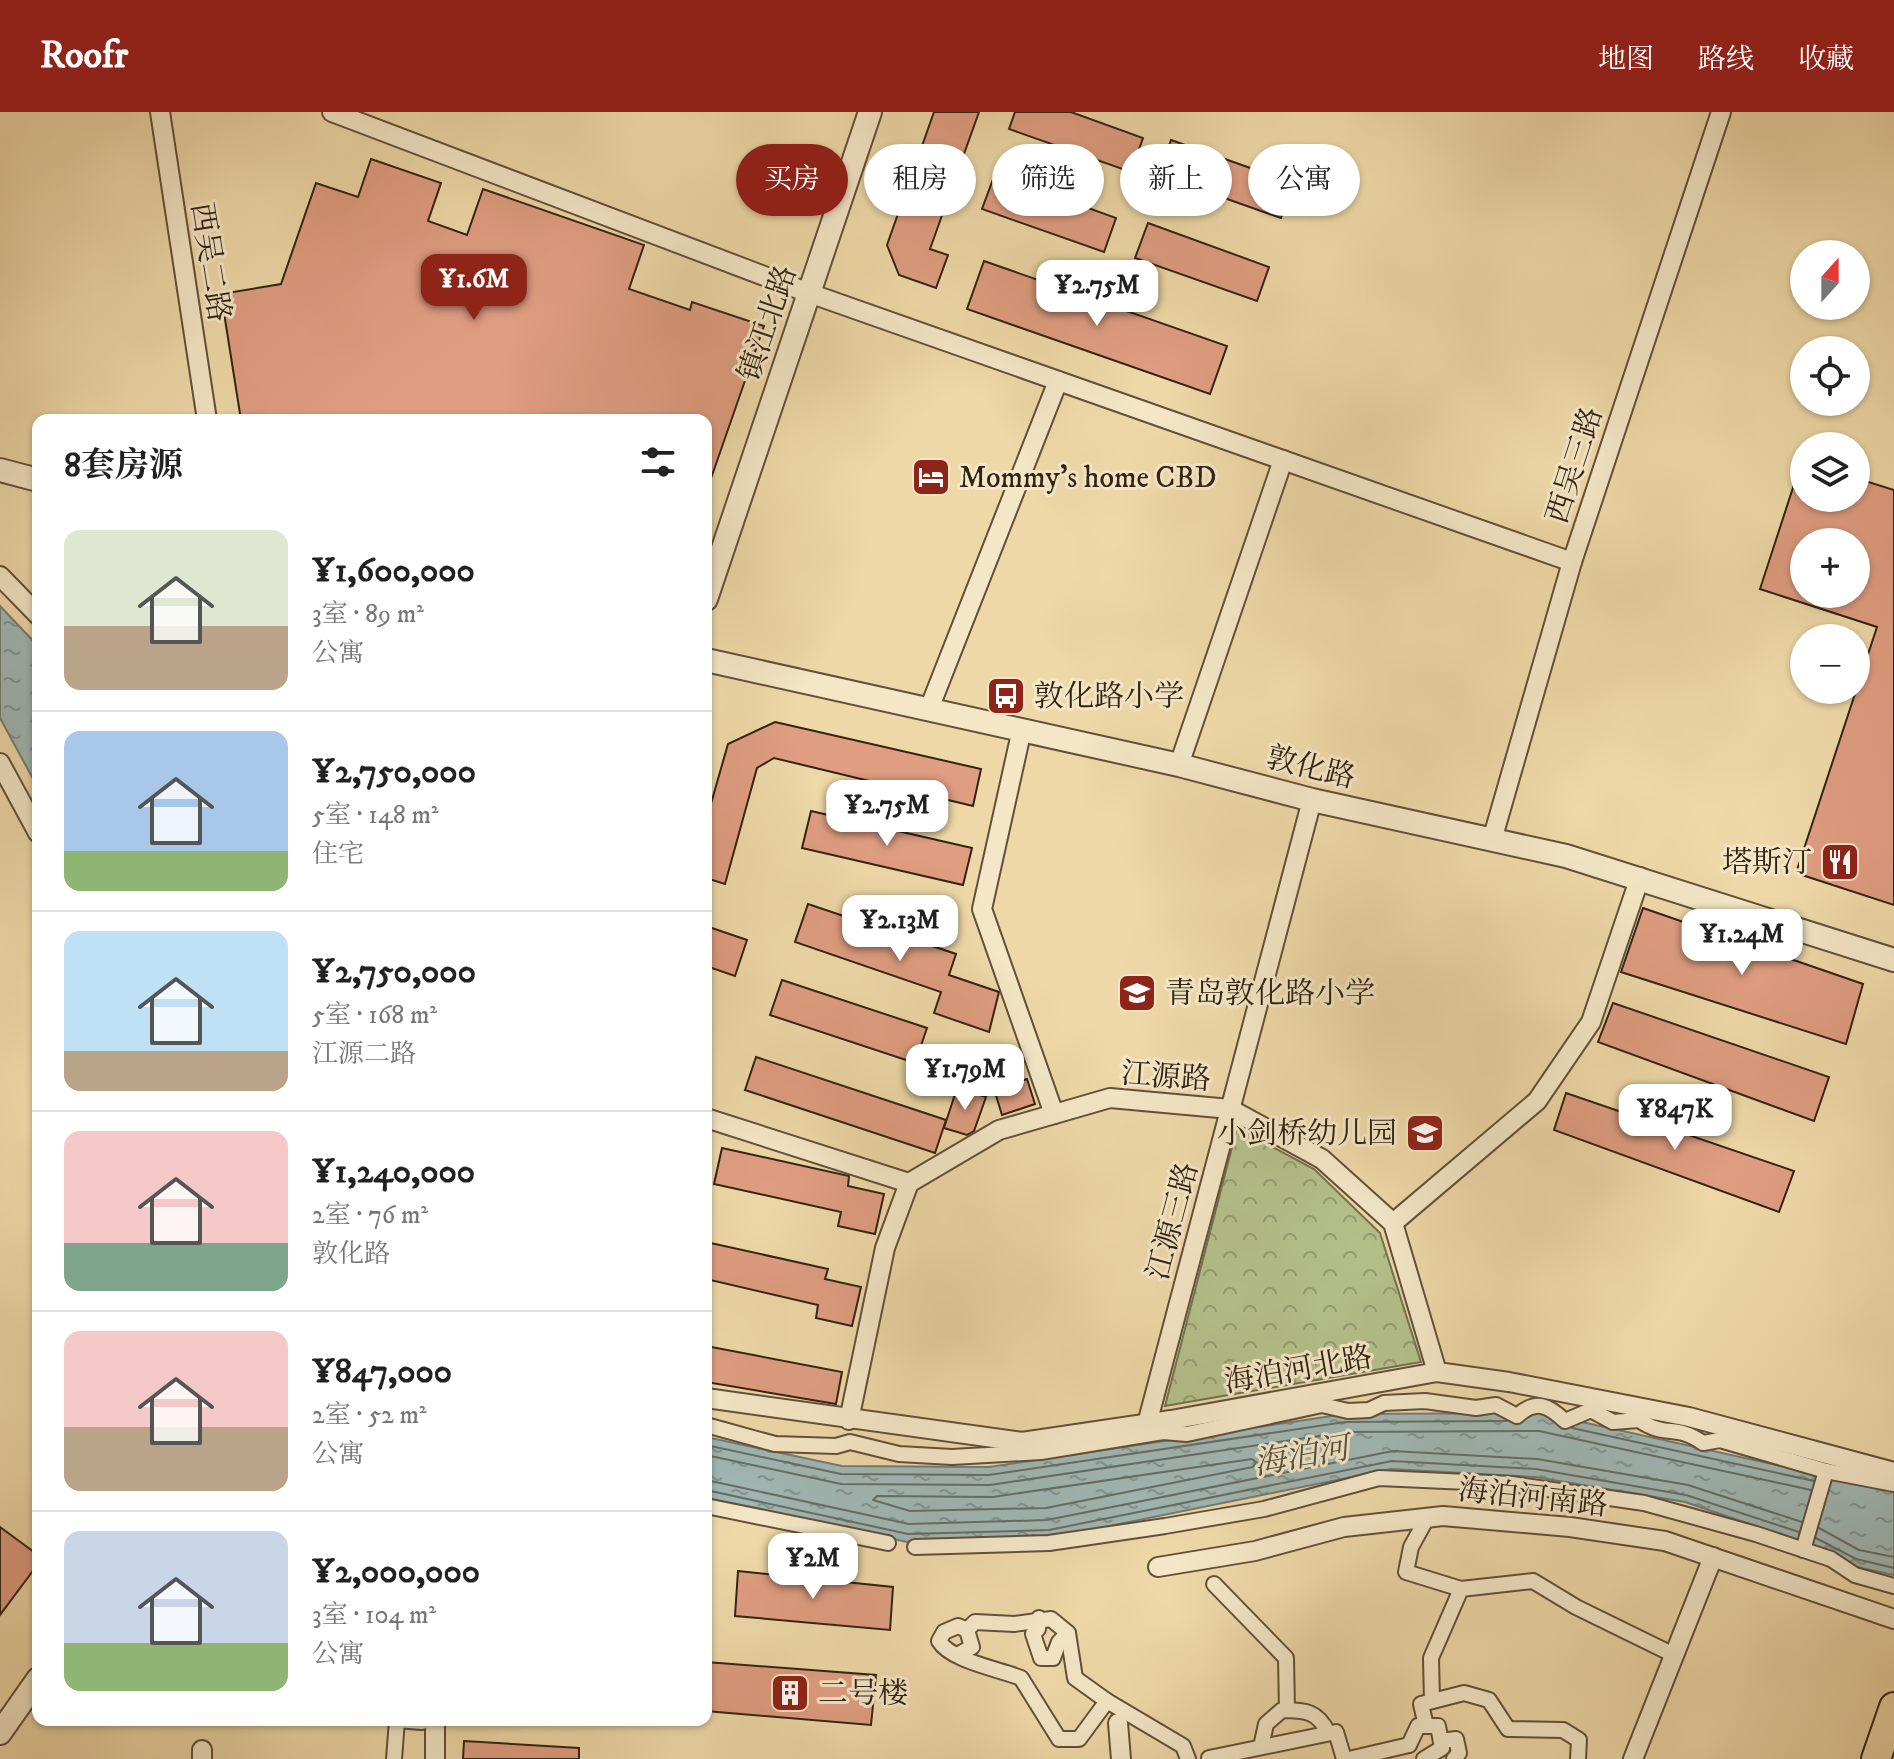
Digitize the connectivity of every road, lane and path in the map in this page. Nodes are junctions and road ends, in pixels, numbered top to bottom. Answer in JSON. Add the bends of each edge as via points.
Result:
{"nodes":[{"id":1,"x":160,"y":112,"type":"edge"},
{"id":2,"x":332,"y":112,"type":"edge"},
{"id":3,"x":870,"y":112,"type":"edge"},
{"id":4,"x":1721,"y":112,"type":"edge"},
{"id":5,"x":809,"y":293,"type":"junction"},
{"id":6,"x":1058,"y":381,"type":"junction"},
{"id":7,"x":206,"y":414,"type":"edge"},
{"id":8,"x":1283,"y":460,"type":"junction"},
{"id":9,"x":0,"y":470,"type":"edge"},
{"id":10,"x":32,"y":478,"type":"edge"},
{"id":11,"x":1572,"y":562,"type":"junction"},
{"id":12,"x":0,"y":576,"type":"edge"},
{"id":13,"x":712,"y":581,"type":"edge"},
{"id":14,"x":32,"y":609,"type":"edge"},
{"id":15,"x":712,"y":661,"type":"edge"},
{"id":16,"x":929,"y":709,"type":"junction"},
{"id":17,"x":1022,"y":729,"type":"junction"},
{"id":18,"x":0,"y":763,"type":"edge"},
{"id":19,"x":1179,"y":765,"type":"junction"},
{"id":20,"x":1312,"y":800,"type":"junction"},
{"id":21,"x":32,"y":822,"type":"edge"},
{"id":22,"x":1492,"y":840,"type":"junction"},
{"id":23,"x":1640,"y":877,"type":"junction"},
{"id":24,"x":1894,"y":960,"type":"edge"},
{"id":25,"x":1230,"y":1109,"type":"junction"},
{"id":26,"x":1054,"y":1114,"type":"junction"},
{"id":27,"x":712,"y":1120,"type":"edge"},
{"id":28,"x":909,"y":1183,"type":"junction"},
{"id":29,"x":1393,"y":1223,"type":"junction"},
{"id":30,"x":1437,"y":1372,"type":"junction"},
{"id":31,"x":712,"y":1399,"type":"edge"},
{"id":32,"x":849,"y":1420,"type":"junction"},
{"id":33,"x":1147,"y":1424,"type":"junction"},
{"id":34,"x":712,"y":1427,"type":"edge"},
{"id":35,"x":1826,"y":1471,"type":"junction"},
{"id":36,"x":1894,"y":1472,"type":"edge"},
{"id":37,"x":1894,"y":1484,"type":"edge"},
{"id":38,"x":712,"y":1507,"type":"edge"},
{"id":39,"x":1427,"y":1518,"type":"junction"},
{"id":40,"x":888,"y":1543,"type":"dead end"},
{"id":41,"x":915,"y":1547,"type":"dead end"},
{"id":42,"x":1803,"y":1550,"type":"junction"},
{"id":43,"x":1713,"y":1557,"type":"junction"},
{"id":44,"x":1158,"y":1567,"type":"dead end"},
{"id":45,"x":1214,"y":1584,"type":"dead end"},
{"id":46,"x":1894,"y":1586,"type":"edge"},
{"id":47,"x":1461,"y":1589,"type":"junction"},
{"id":48,"x":1039,"y":1618,"type":"junction"},
{"id":49,"x":1894,"y":1619,"type":"edge"},
{"id":50,"x":967,"y":1630,"type":"junction"},
{"id":51,"x":1068,"y":1633,"type":"junction"},
{"id":52,"x":959,"y":1654,"type":"junction"},
{"id":53,"x":1674,"y":1655,"type":"junction"},
{"id":54,"x":32,"y":1688,"type":"edge"},
{"id":55,"x":1107,"y":1701,"type":"junction"},
{"id":56,"x":1432,"y":1701,"type":"junction"},
{"id":57,"x":1894,"y":1707,"type":"edge"},
{"id":58,"x":1287,"y":1710,"type":"junction"},
{"id":59,"x":1118,"y":1723,"type":"dead end"},
{"id":60,"x":396,"y":1726,"type":"edge"},
{"id":61,"x":430,"y":1726,"type":"edge"},
{"id":62,"x":1426,"y":1726,"type":"junction"},
{"id":63,"x":0,"y":1733,"type":"edge"},
{"id":64,"x":1328,"y":1733,"type":"junction"},
{"id":65,"x":1441,"y":1741,"type":"junction"},
{"id":66,"x":1409,"y":1745,"type":"junction"},
{"id":67,"x":1261,"y":1747,"type":"junction"},
{"id":68,"x":1461,"y":1757,"type":"edge"},
{"id":69,"x":394,"y":1759,"type":"edge"},
{"id":70,"x":435,"y":1759,"type":"edge"},
{"id":71,"x":1121,"y":1759,"type":"edge"},
{"id":72,"x":1190,"y":1759,"type":"edge"},
{"id":73,"x":1209,"y":1759,"type":"edge"},
{"id":74,"x":1347,"y":1759,"type":"edge"},
{"id":75,"x":1424,"y":1759,"type":"edge"},
{"id":76,"x":1578,"y":1759,"type":"edge"},
{"id":77,"x":1633,"y":1759,"type":"edge"},
{"id":78,"x":1876,"y":1759,"type":"edge"}],
"edges":[{"from":1,"to":7,"type":"street","name":"西吴二路"},
{"from":2,"to":5,"type":"street"},
{"from":3,"to":5,"type":"street","name":"镇江北路"},
{"from":4,"to":11,"type":"street","name":"西吴三路"},
{"from":5,"to":6,"type":"street"},
{"from":5,"to":13,"type":"street","name":"镇江北路"},
{"from":6,"to":8,"type":"street"},
{"from":6,"to":16,"type":"street"},
{"from":8,"to":11,"type":"street"},
{"from":8,"to":19,"type":"street"},
{"from":9,"to":10,"type":"street"},
{"from":11,"to":22,"type":"street","name":"西吴三路"},
{"from":12,"to":14,"type":"street"},
{"from":15,"to":16,"type":"street","name":"敦化路"},
{"from":16,"to":17,"type":"street","name":"敦化路"},
{"from":17,"to":19,"type":"street","name":"敦化路"},
{"from":17,"to":26,"type":"street","via":[[982,909]]},
{"from":18,"to":21,"type":"street"},
{"from":19,"to":20,"type":"street","name":"敦化路"},
{"from":20,"to":22,"type":"street","name":"敦化路"},
{"from":20,"to":25,"type":"street","name":"江源三路"},
{"from":22,"to":23,"type":"street","name":"敦化路"},
{"from":23,"to":24,"type":"street","name":"敦化路"},
{"from":23,"to":29,"type":"street","via":[[1591,1022],[1537,1101]]},
{"from":25,"to":26,"type":"street","name":"江源路","via":[[1110,1098]]},
{"from":25,"to":29,"type":"street","name":"江源路","via":[[1322,1159]]},
{"from":25,"to":33,"type":"street","name":"江源三路"},
{"from":26,"to":28,"type":"street","name":"江源路","via":[[999,1130]]},
{"from":27,"to":28,"type":"street"},
{"from":28,"to":32,"type":"street","via":[[885,1248]]},
{"from":29,"to":30,"type":"street"},
{"from":30,"to":33,"type":"street","name":"海泊河北路"},
{"from":30,"to":36,"type":"street","name":"海泊河北路","via":[[1689,1417]]},
{"from":31,"to":32,"type":"street","name":"海泊河北路"},
{"from":32,"to":33,"type":"street","name":"海泊河北路","via":[[1022,1442]]},
{"from":34,"to":35,"type":"street","via":[[775,1444],[850,1442],[899,1454],[952,1457],[1041,1452],[1163,1432],[1187,1434],[1322,1405],[1348,1411],[1425,1401],[1476,1408],[1496,1405],[1517,1416],[1537,1405],[1548,1406],[1565,1421],[1591,1410],[1606,1420],[1639,1420],[1654,1432],[1687,1432],[1703,1443],[1720,1440]]},
{"from":35,"to":37,"type":"street"},
{"from":35,"to":42,"type":"street"},
{"from":38,"to":40,"type":"street"},
{"from":39,"to":43,"type":"street","name":"海泊河南路","via":[[1570,1527],[1665,1541]]},
{"from":39,"to":44,"type":"street","name":"海泊河南路","via":[[1344,1527],[1255,1551]]},
{"from":39,"to":47,"type":"street","via":[[1411,1547],[1406,1572]]},
{"from":41,"to":42,"type":"street","via":[[1049,1543],[1150,1529],[1264,1509],[1379,1478],[1512,1484],[1644,1503]]},
{"from":42,"to":46,"type":"street","via":[[1831,1559],[1855,1575]]},
{"from":43,"to":49,"type":"street","name":"海泊河南路"},
{"from":43,"to":53,"type":"street"},
{"from":45,"to":58,"type":"street","via":[[1286,1658]]},
{"from":47,"to":53,"type":"street","via":[[1533,1581]]},
{"from":47,"to":56,"type":"street","via":[[1431,1658]]},
{"from":48,"to":50,"type":"street","via":[[1014,1624],[975,1622]]},
{"from":48,"to":51,"type":"street","via":[[1051,1619]]},
{"from":48,"to":51,"type":"street","via":[[1033,1634],[1041,1658],[1053,1658]]},
{"from":50,"to":52,"type":"street","via":[[972,1647]]},
{"from":50,"to":52,"type":"street","via":[[958,1626],[939,1641]]},
{"from":51,"to":55,"type":"street","via":[[1075,1678]]},
{"from":52,"to":55,"type":"street","via":[[1021,1678],[1059,1739],[1079,1739]]},
{"from":53,"to":77,"type":"street"},
{"from":54,"to":63,"type":"street"},
{"from":55,"to":72,"type":"street","via":[[1183,1746]]},
{"from":56,"to":62,"type":"street","via":[[1421,1704]]},
{"from":56,"to":76,"type":"street","via":[[1464,1693],[1489,1700],[1508,1729],[1563,1730],[1579,1740]]},
{"from":57,"to":78,"type":"main road"},
{"from":58,"to":64,"type":"street","via":[[1309,1711]]},
{"from":58,"to":67,"type":"street","via":[[1266,1724]]},
{"from":59,"to":71,"type":"street"},
{"from":60,"to":69,"type":"street"},
{"from":61,"to":70,"type":"street"},
{"from":62,"to":65,"type":"street","via":[[1438,1726]]},
{"from":62,"to":66,"type":"street","via":[[1418,1726]]},
{"from":64,"to":67,"type":"street"},
{"from":64,"to":74,"type":"street","via":[[1336,1732]]},
{"from":65,"to":68,"type":"street","via":[[1456,1739]]},
{"from":65,"to":75,"type":"street","via":[[1442,1748]]},
{"from":66,"to":74,"type":"street"},
{"from":66,"to":75,"type":"street"},
{"from":67,"to":73,"type":"street"},
{"from":72,"to":73,"type":"street","via":[[1197,1753]]}]}
